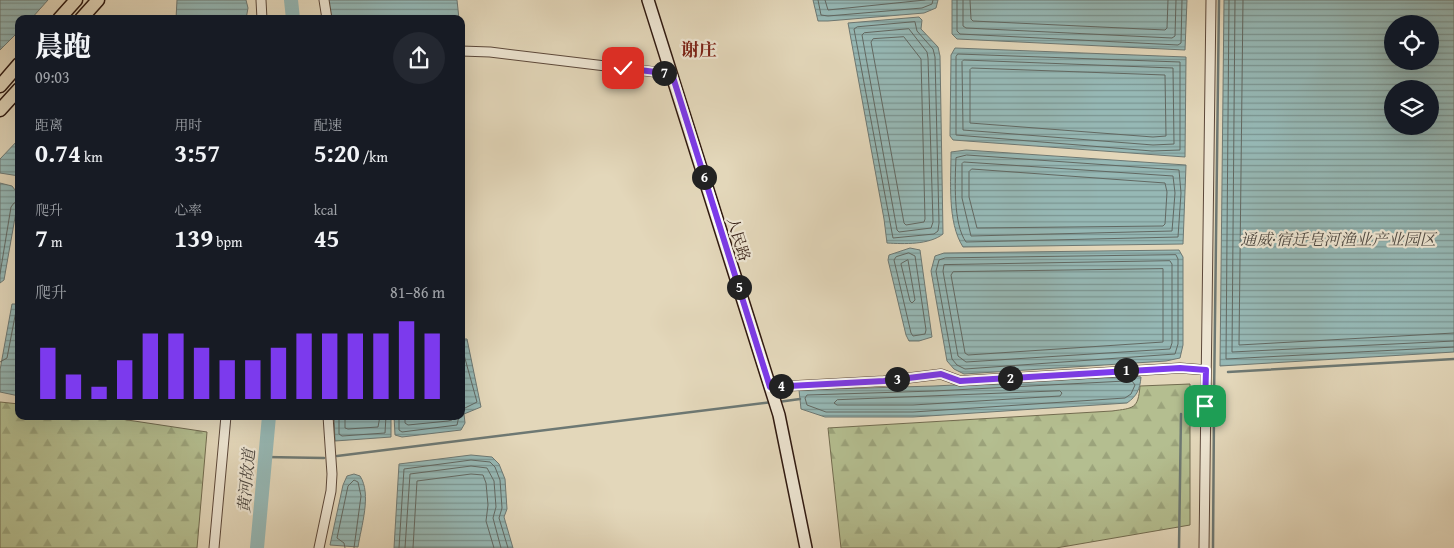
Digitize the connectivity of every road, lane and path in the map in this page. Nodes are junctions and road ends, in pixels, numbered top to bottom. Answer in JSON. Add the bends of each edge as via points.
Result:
{"nodes":[{"id":1,"x":76,"y":0,"type":"edge"},
{"id":2,"x":98,"y":0,"type":"edge"},
{"id":3,"x":262,"y":0,"type":"edge"},
{"id":4,"x":324,"y":0,"type":"edge"},
{"id":5,"x":648,"y":0,"type":"edge"},
{"id":6,"x":1211,"y":0,"type":"edge"},
{"id":7,"x":63,"y":15,"type":"edge"},
{"id":8,"x":85,"y":15,"type":"edge"},
{"id":9,"x":262,"y":15,"type":"edge"},
{"id":10,"x":326,"y":15,"type":"edge"},
{"id":11,"x":465,"y":51,"type":"edge"},
{"id":12,"x":15,"y":69,"type":"edge"},
{"id":13,"x":672,"y":74,"type":"junction"},
{"id":14,"x":0,"y":86,"type":"edge"},
{"id":15,"x":15,"y":95,"type":"edge"},
{"id":16,"x":0,"y":110,"type":"edge"},
{"id":17,"x":1206,"y":370,"type":"junction"},
{"id":18,"x":770,"y":387,"type":"junction"},
{"id":19,"x":226,"y":420,"type":"edge"},
{"id":20,"x":328,"y":420,"type":"edge"},
{"id":21,"x":214,"y":548,"type":"edge"},
{"id":22,"x":319,"y":548,"type":"edge"},
{"id":23,"x":806,"y":548,"type":"edge"},
{"id":24,"x":1204,"y":548,"type":"edge"}],
"edges":[{"from":1,"to":7,"type":"main road"},
{"from":2,"to":8,"type":"main road"},
{"from":3,"to":9,"type":"street"},
{"from":4,"to":10,"type":"street"},
{"from":5,"to":13,"type":"street","name":"人民路"},
{"from":6,"to":17,"type":"street"},
{"from":11,"to":13,"type":"street"},
{"from":12,"to":14,"type":"main road"},
{"from":13,"to":18,"type":"street","name":"人民路"},
{"from":15,"to":16,"type":"main road"},
{"from":17,"to":18,"type":"street","via":[[1174,368],[960,381],[941,374],[884,381]]},
{"from":17,"to":24,"type":"street"},
{"from":18,"to":23,"type":"street","name":"人民路"},
{"from":19,"to":21,"type":"street"},
{"from":20,"to":22,"type":"street","via":[[331,491]]}]}
